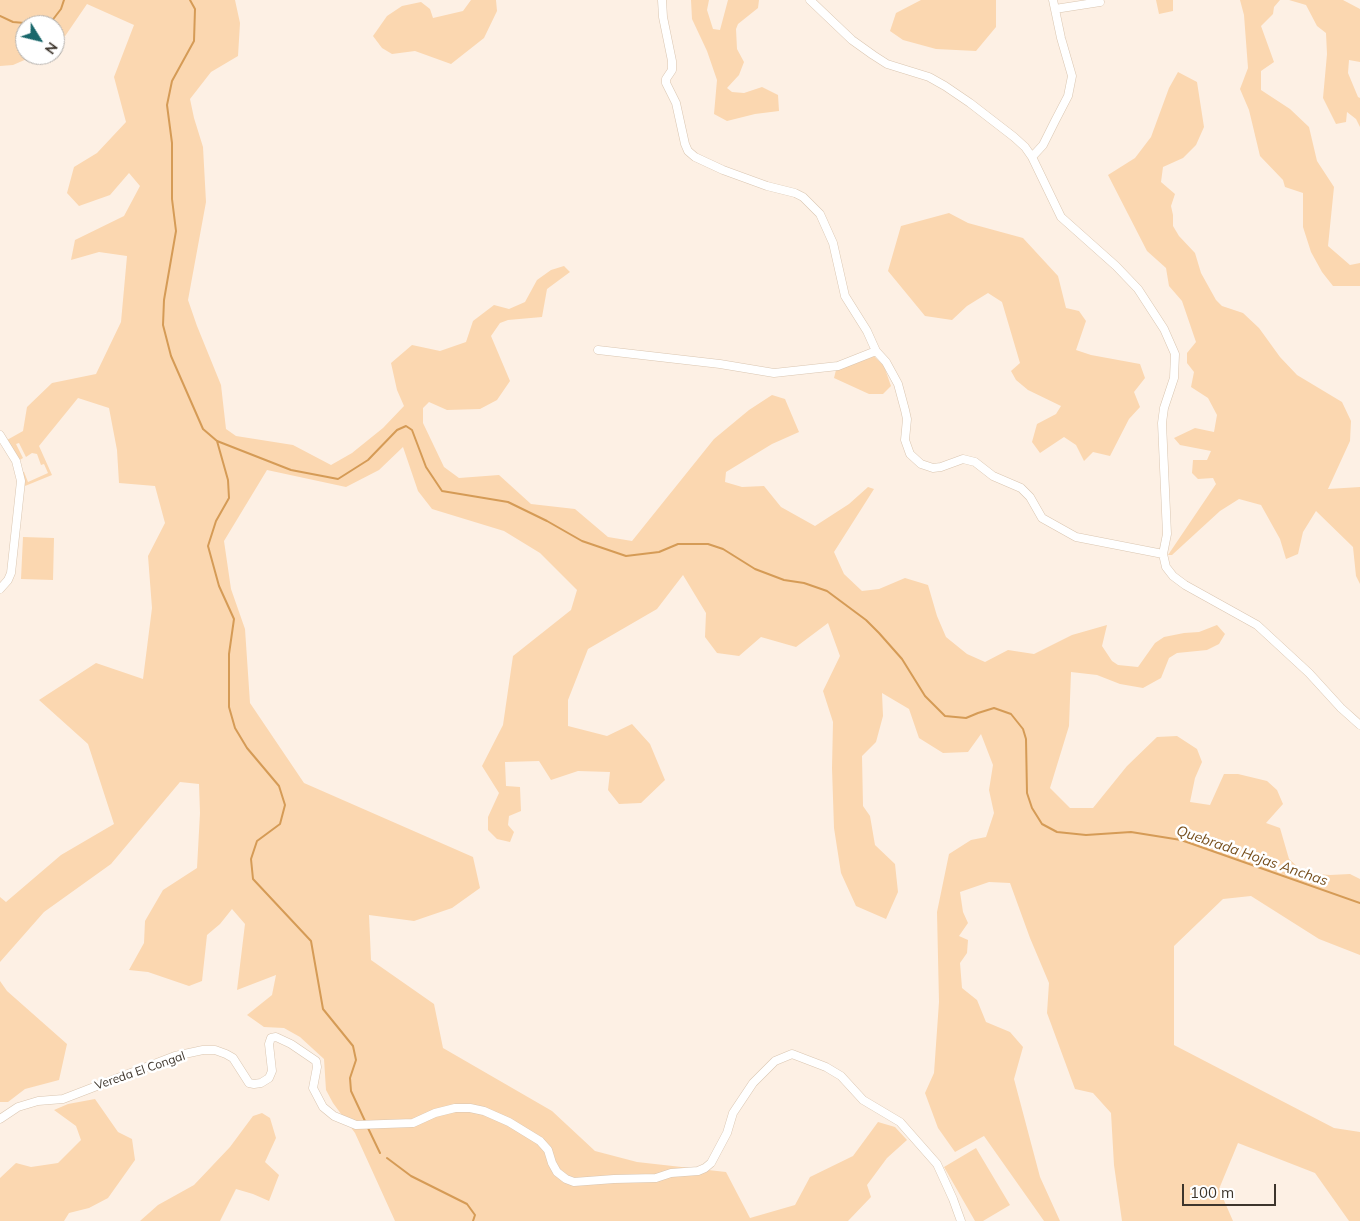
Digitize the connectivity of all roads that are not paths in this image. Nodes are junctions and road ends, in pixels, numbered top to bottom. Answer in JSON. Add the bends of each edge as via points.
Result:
{"nodes":[{"id":1,"x":662,"y":0,"type":"edge"},
{"id":2,"x":810,"y":0,"type":"edge"},
{"id":3,"x":1053,"y":0,"type":"edge"},
{"id":4,"x":1100,"y":2,"type":"dead end"},
{"id":5,"x":1055,"y":8,"type":"junction"},
{"id":6,"x":1032,"y":158,"type":"junction"},
{"id":7,"x":598,"y":350,"type":"dead end"},
{"id":8,"x":876,"y":351,"type":"junction"},
{"id":9,"x":0,"y":435,"type":"edge"},
{"id":10,"x":1163,"y":554,"type":"junction"},
{"id":11,"x":0,"y":589,"type":"edge"},
{"id":12,"x":1360,"y":725,"type":"edge"},
{"id":13,"x":0,"y":1119,"type":"edge"},
{"id":14,"x":961,"y":1221,"type":"edge"}],
"edges":[{"from":1,"to":8,"type":"street","via":[[672,61],[666,83],[676,103],[688,151],[713,166],[794,193],[813,206],[833,243],[845,296]]},
{"from":2,"to":6,"type":"street","via":[[852,40],[873,55],[894,67],[929,77],[970,103],[1014,137]]},
{"from":3,"to":5,"type":"street"},
{"from":4,"to":5,"type":"street"},
{"from":5,"to":6,"type":"street","via":[[1072,76],[1068,96],[1043,145]]},
{"from":6,"to":10,"type":"street","via":[[1061,217],[1138,289],[1172,344],[1176,367],[1162,424],[1167,534]]},
{"from":7,"to":8,"type":"street","via":[[774,373],[838,366]]},
{"from":8,"to":10,"type":"street","via":[[898,384],[907,419],[907,448],[921,464],[933,468],[963,459],[975,462],[993,476],[1021,488],[1042,518],[1076,537]]},
{"from":9,"to":11,"type":"street","via":[[16,460],[21,481],[11,573]]},
{"from":10,"to":12,"type":"street","via":[[1166,567],[1173,576],[1257,625]]},
{"from":13,"to":14,"type":"street","name":"Vereda El Congal","via":[[18,1107],[63,1099],[176,1056],[203,1050],[226,1054],[233,1058],[249,1082],[261,1083],[269,1078],[272,1071],[269,1044],[270,1038],[276,1037],[316,1061],[313,1088],[323,1107],[334,1116],[356,1125],[412,1123],[435,1113],[470,1108],[509,1122],[540,1141],[548,1150],[557,1172],[566,1179],[574,1182],[656,1178],[698,1171],[711,1163],[727,1133],[733,1113],[753,1083],[775,1061],[792,1054],[841,1076],[863,1100],[900,1122],[937,1164]]}]}
